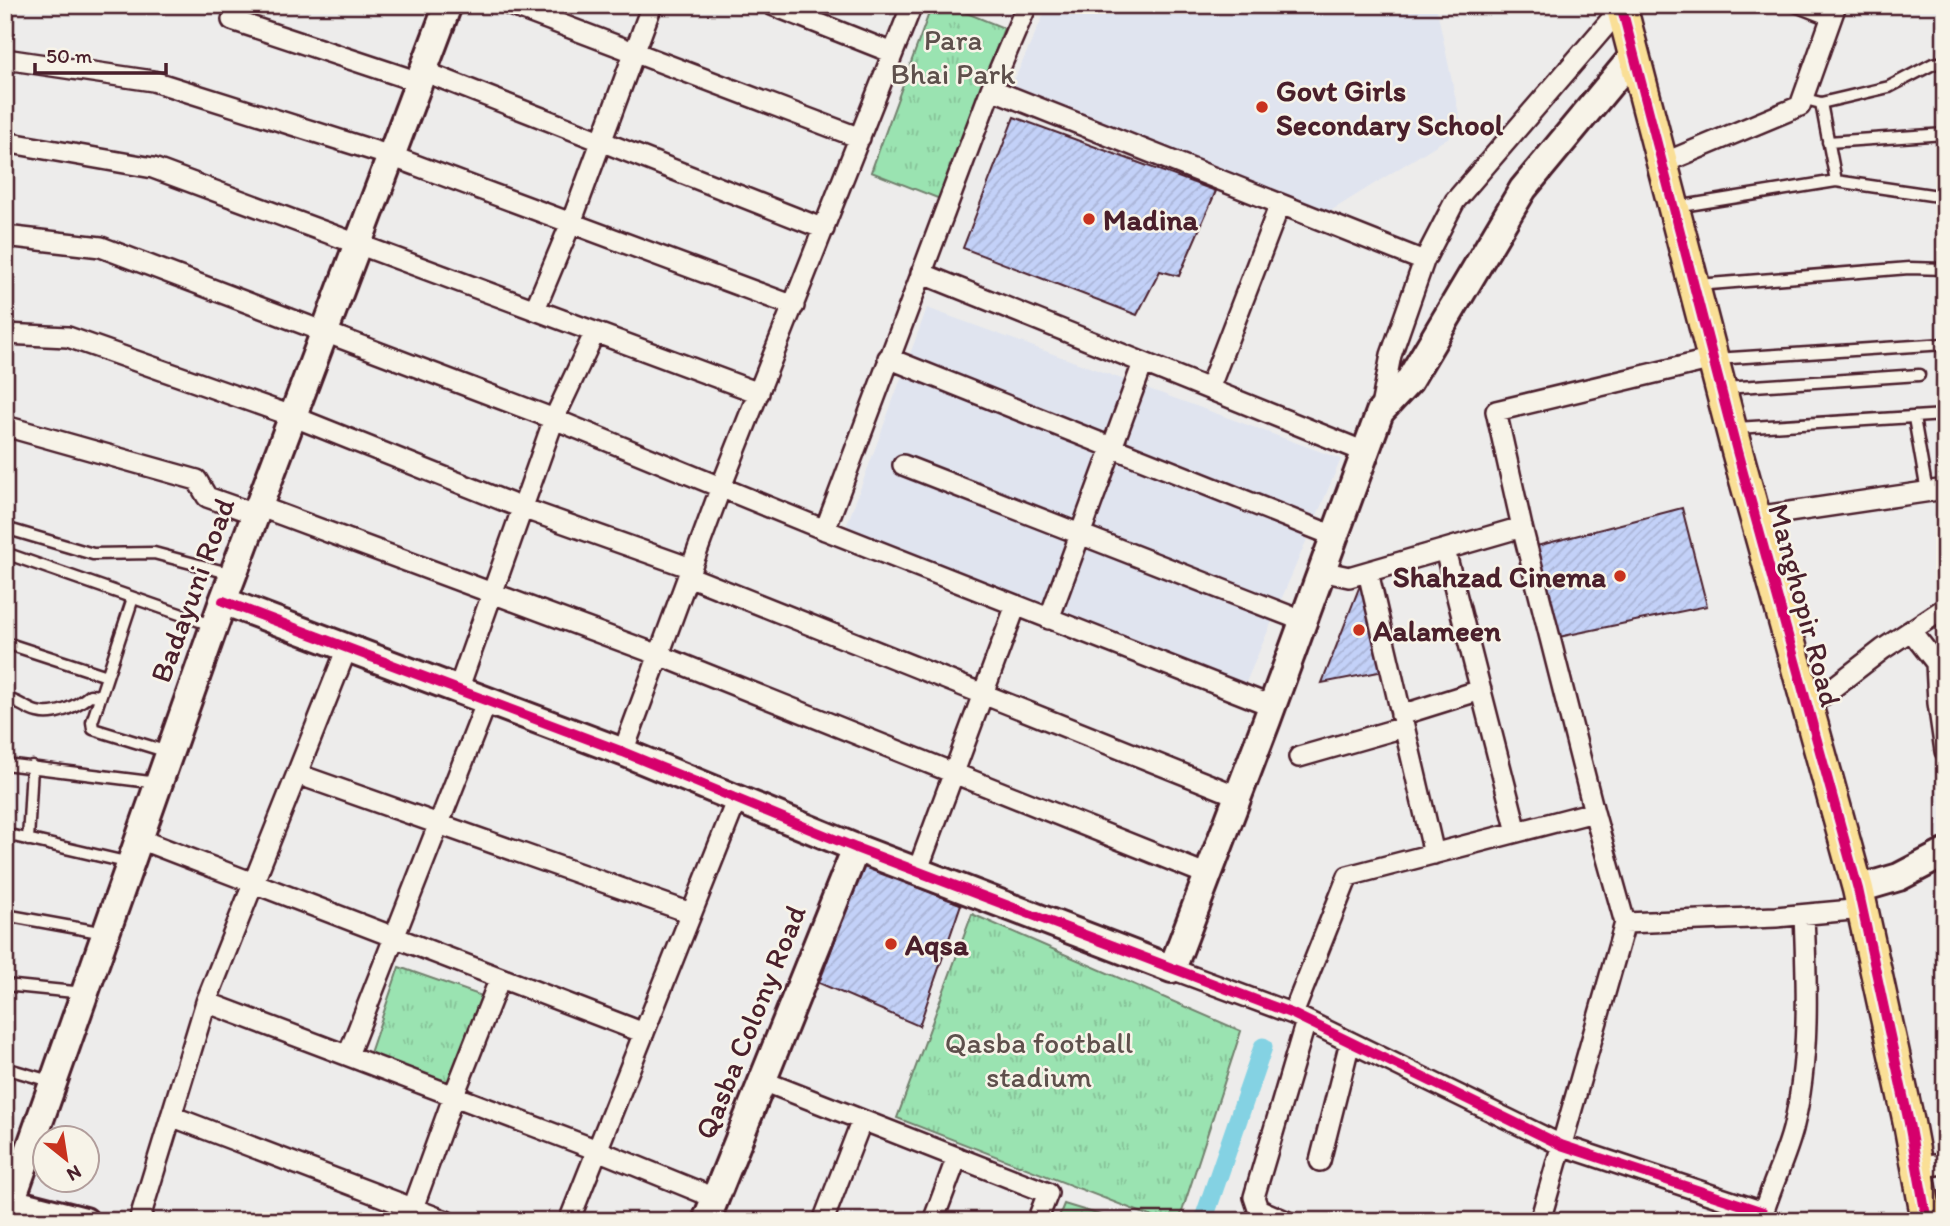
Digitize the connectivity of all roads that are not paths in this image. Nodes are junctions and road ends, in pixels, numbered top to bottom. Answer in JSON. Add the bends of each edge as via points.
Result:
{"nodes":[{"id":1,"x":448,"y":5,"type":"edge"},
{"id":2,"x":510,"y":5,"type":"edge"},
{"id":3,"x":652,"y":5,"type":"edge"},
{"id":4,"x":772,"y":5,"type":"edge"},
{"id":5,"x":912,"y":5,"type":"edge"},
{"id":6,"x":1027,"y":5,"type":"edge"},
{"id":7,"x":1793,"y":5,"type":"edge"},
{"id":8,"x":1621,"y":6,"type":"edge"},
{"id":9,"x":1834,"y":13,"type":"edge"},
{"id":10,"x":232,"y":20,"type":"dead end"},
{"id":11,"x":634,"y":53,"type":"junction"},
{"id":12,"x":893,"y":53,"type":"junction"},
{"id":13,"x":1635,"y":54,"type":"junction"},
{"id":14,"x":5,"y":59,"type":"edge"},
{"id":15,"x":1945,"y":62,"type":"edge"},
{"id":16,"x":421,"y":77,"type":"junction"},
{"id":17,"x":991,"y":89,"type":"junction"},
{"id":18,"x":1813,"y":101,"type":"junction"},
{"id":19,"x":1945,"y":134,"type":"edge"},
{"id":20,"x":860,"y":138,"type":"junction"},
{"id":21,"x":600,"y":141,"type":"junction"},
{"id":22,"x":5,"y":142,"type":"edge"},
{"id":23,"x":1829,"y":142,"type":"junction"},
{"id":24,"x":391,"y":156,"type":"junction"},
{"id":25,"x":1661,"y":164,"type":"junction"},
{"id":26,"x":1836,"y":181,"type":"junction"},
{"id":27,"x":1945,"y":197,"type":"edge"},
{"id":28,"x":1280,"y":204,"type":"junction"},
{"id":29,"x":1673,"y":207,"type":"junction"},
{"id":30,"x":571,"y":223,"type":"junction"},
{"id":31,"x":824,"y":229,"type":"junction"},
{"id":32,"x":5,"y":236,"type":"edge"},
{"id":33,"x":358,"y":243,"type":"junction"},
{"id":34,"x":1424,"y":261,"type":"junction"},
{"id":35,"x":1945,"y":269,"type":"edge"},
{"id":36,"x":921,"y":274,"type":"junction"},
{"id":37,"x":1693,"y":286,"type":"junction"},
{"id":38,"x":794,"y":306,"type":"junction"},
{"id":39,"x":536,"y":309,"type":"junction"},
{"id":40,"x":324,"y":331,"type":"junction"},
{"id":41,"x":595,"y":332,"type":"junction"},
{"id":42,"x":5,"y":334,"type":"edge"},
{"id":43,"x":1945,"y":344,"type":"edge"},
{"id":44,"x":888,"y":358,"type":"junction"},
{"id":45,"x":1713,"y":359,"type":"junction"},
{"id":46,"x":1143,"y":363,"type":"junction"},
{"id":47,"x":1919,"y":375,"type":"dead end"},
{"id":48,"x":1721,"y":388,"type":"junction"},
{"id":49,"x":1209,"y":389,"type":"junction"},
{"id":50,"x":759,"y":393,"type":"junction"},
{"id":51,"x":1380,"y":412,"type":"junction"},
{"id":52,"x":1945,"y":415,"type":"edge"},
{"id":53,"x":292,"y":416,"type":"junction"},
{"id":54,"x":1914,"y":418,"type":"junction"},
{"id":55,"x":554,"y":419,"type":"junction"},
{"id":56,"x":5,"y":426,"type":"edge"},
{"id":57,"x":1731,"y":429,"type":"junction"},
{"id":58,"x":1112,"y":447,"type":"junction"},
{"id":59,"x":1365,"y":452,"type":"junction"},
{"id":60,"x":903,"y":466,"type":"dead end"},
{"id":61,"x":721,"y":487,"type":"junction"},
{"id":62,"x":1936,"y":491,"type":"edge"},
{"id":63,"x":522,"y":508,"type":"junction"},
{"id":64,"x":257,"y":510,"type":"junction"},
{"id":65,"x":1755,"y":517,"type":"junction"},
{"id":66,"x":5,"y":527,"type":"edge"},
{"id":67,"x":1522,"y":527,"type":"junction"},
{"id":68,"x":825,"y":530,"type":"junction"},
{"id":69,"x":1080,"y":534,"type":"junction"},
{"id":70,"x":1334,"y":536,"type":"junction"},
{"id":71,"x":1445,"y":550,"type":"junction"},
{"id":72,"x":5,"y":553,"type":"edge"},
{"id":73,"x":690,"y":572,"type":"junction"},
{"id":74,"x":1321,"y":572,"type":"junction"},
{"id":75,"x":1368,"y":572,"type":"junction"},
{"id":76,"x":233,"y":574,"type":"junction"},
{"id":77,"x":492,"y":594,"type":"junction"},
{"id":78,"x":133,"y":598,"type":"junction"},
{"id":79,"x":1016,"y":605,"type":"junction"},
{"id":80,"x":1945,"y":608,"type":"edge"},
{"id":81,"x":218,"y":614,"type":"junction"},
{"id":82,"x":1049,"y":619,"type":"junction"},
{"id":83,"x":1303,"y":621,"type":"junction"},
{"id":84,"x":1911,"y":631,"type":"junction"},
{"id":85,"x":5,"y":648,"type":"edge"},
{"id":86,"x":347,"y":648,"type":"junction"},
{"id":87,"x":659,"y":655,"type":"junction"},
{"id":88,"x":1940,"y":660,"type":"edge"},
{"id":89,"x":107,"y":676,"type":"junction"},
{"id":90,"x":458,"y":690,"type":"junction"},
{"id":91,"x":1481,"y":690,"type":"junction"},
{"id":92,"x":982,"y":694,"type":"junction"},
{"id":93,"x":100,"y":696,"type":"junction"},
{"id":94,"x":5,"y":699,"type":"edge"},
{"id":95,"x":487,"y":701,"type":"junction"},
{"id":96,"x":1272,"y":706,"type":"junction"},
{"id":97,"x":1808,"y":707,"type":"junction"},
{"id":98,"x":1403,"y":721,"type":"junction"},
{"id":99,"x":1945,"y":751,"type":"edge"},
{"id":100,"x":623,"y":752,"type":"junction"},
{"id":101,"x":169,"y":753,"type":"junction"},
{"id":102,"x":1299,"y":757,"type":"dead end"},
{"id":103,"x":5,"y":764,"type":"edge"},
{"id":104,"x":32,"y":766,"type":"junction"},
{"id":105,"x":953,"y":773,"type":"junction"},
{"id":106,"x":297,"y":774,"type":"junction"},
{"id":107,"x":159,"y":783,"type":"junction"},
{"id":108,"x":1238,"y":796,"type":"junction"},
{"id":109,"x":737,"y":799,"type":"junction"},
{"id":110,"x":1594,"y":812,"type":"junction"},
{"id":111,"x":440,"y":825,"type":"junction"},
{"id":112,"x":1517,"y":832,"type":"junction"},
{"id":113,"x":5,"y":834,"type":"edge"},
{"id":114,"x":28,"y":840,"type":"junction"},
{"id":115,"x":856,"y":848,"type":"junction"},
{"id":116,"x":135,"y":851,"type":"junction"},
{"id":117,"x":1945,"y":853,"type":"edge"},
{"id":118,"x":1434,"y":854,"type":"junction"},
{"id":119,"x":917,"y":872,"type":"junction"},
{"id":120,"x":1208,"y":875,"type":"junction"},
{"id":121,"x":254,"y":883,"type":"junction"},
{"id":122,"x":1860,"y":899,"type":"junction"},
{"id":123,"x":691,"y":913,"type":"junction"},
{"id":124,"x":5,"y":915,"type":"edge"},
{"id":125,"x":1804,"y":915,"type":"junction"},
{"id":126,"x":1625,"y":923,"type":"junction"},
{"id":127,"x":106,"y":933,"type":"junction"},
{"id":128,"x":394,"y":937,"type":"junction"},
{"id":129,"x":1172,"y":969,"type":"junction"},
{"id":130,"x":500,"y":978,"type":"junction"},
{"id":131,"x":5,"y":985,"type":"edge"},
{"id":132,"x":85,"y":993,"type":"junction"},
{"id":133,"x":206,"y":1002,"type":"junction"},
{"id":134,"x":1300,"y":1017,"type":"junction"},
{"id":135,"x":644,"y":1033,"type":"junction"},
{"id":136,"x":1350,"y":1042,"type":"junction"},
{"id":137,"x":348,"y":1055,"type":"junction"},
{"id":138,"x":5,"y":1068,"type":"edge"},
{"id":139,"x":763,"y":1081,"type":"junction"},
{"id":140,"x":54,"y":1082,"type":"junction"},
{"id":141,"x":454,"y":1095,"type":"junction"},
{"id":142,"x":171,"y":1116,"type":"junction"},
{"id":143,"x":862,"y":1120,"type":"junction"},
{"id":144,"x":1561,"y":1145,"type":"junction"},
{"id":145,"x":597,"y":1150,"type":"junction"},
{"id":146,"x":16,"y":1154,"type":"edge"},
{"id":147,"x":957,"y":1157,"type":"junction"},
{"id":148,"x":1320,"y":1161,"type":"dead end"},
{"id":149,"x":1931,"y":1166,"type":"edge"},
{"id":150,"x":711,"y":1209,"type":"edge"},
{"id":151,"x":18,"y":1210,"type":"edge"},
{"id":152,"x":411,"y":1215,"type":"edge"},
{"id":153,"x":1762,"y":1216,"type":"edge"},
{"id":154,"x":85,"y":1221,"type":"edge"},
{"id":155,"x":139,"y":1221,"type":"edge"},
{"id":156,"x":446,"y":1221,"type":"edge"},
{"id":157,"x":569,"y":1221,"type":"edge"},
{"id":158,"x":823,"y":1221,"type":"edge"},
{"id":159,"x":933,"y":1221,"type":"edge"},
{"id":160,"x":1037,"y":1221,"type":"edge"},
{"id":161,"x":1286,"y":1221,"type":"edge"},
{"id":162,"x":1540,"y":1221,"type":"edge"},
{"id":163,"x":1927,"y":1221,"type":"edge"}],
"edges":[{"from":1,"to":16,"type":"street","name":"Badayuni Road"},
{"from":2,"to":11,"type":"street"},
{"from":3,"to":11,"type":"street"},
{"from":4,"to":12,"type":"street"},
{"from":5,"to":12,"type":"street"},
{"from":6,"to":17,"type":"street"},
{"from":7,"to":9,"type":"lane"},
{"from":8,"to":13,"type":"main road","name":"Manghopir Road"},
{"from":8,"to":34,"type":"street","via":[[1455,201]]},
{"from":9,"to":18,"type":"street"},
{"from":10,"to":16,"type":"street"},
{"from":11,"to":20,"type":"street"},
{"from":11,"to":21,"type":"street"},
{"from":12,"to":20,"type":"street"},
{"from":13,"to":25,"type":"main road","name":"Manghopir Road"},
{"from":13,"to":51,"type":"street","via":[[1523,189],[1409,381]]},
{"from":14,"to":24,"type":"street","via":[[153,81]]},
{"from":15,"to":18,"type":"lane","via":[[1889,87]]},
{"from":16,"to":21,"type":"street"},
{"from":16,"to":24,"type":"street","name":"Badayuni Road"},
{"from":17,"to":28,"type":"street"},
{"from":17,"to":36,"type":"street"},
{"from":18,"to":23,"type":"lane"},
{"from":18,"to":25,"type":"street"},
{"from":19,"to":23,"type":"lane"},
{"from":20,"to":31,"type":"street"},
{"from":21,"to":30,"type":"street"},
{"from":21,"to":31,"type":"street"},
{"from":22,"to":33,"type":"street","via":[[153,168]]},
{"from":23,"to":26,"type":"lane"},
{"from":24,"to":30,"type":"street"},
{"from":24,"to":33,"type":"street","name":"Badayuni Road"},
{"from":25,"to":29,"type":"main road","name":"Manghopir Road"},
{"from":26,"to":27,"type":"lane"},
{"from":26,"to":29,"type":"lane"},
{"from":28,"to":34,"type":"street"},
{"from":28,"to":49,"type":"street"},
{"from":29,"to":37,"type":"main road","name":"Manghopir Road"},
{"from":30,"to":38,"type":"street"},
{"from":30,"to":39,"type":"street"},
{"from":31,"to":38,"type":"street"},
{"from":32,"to":40,"type":"street","via":[[102,247]]},
{"from":33,"to":39,"type":"street"},
{"from":33,"to":40,"type":"street","name":"Badayuni Road"},
{"from":34,"to":51,"type":"street","via":[[1391,355]]},
{"from":35,"to":37,"type":"lane"},
{"from":36,"to":44,"type":"street"},
{"from":36,"to":46,"type":"street"},
{"from":37,"to":45,"type":"main road","name":"Manghopir Road"},
{"from":38,"to":50,"type":"street"},
{"from":39,"to":41,"type":"street"},
{"from":40,"to":53,"type":"street","name":"Badayuni Road"},
{"from":40,"to":55,"type":"street"},
{"from":41,"to":50,"type":"street"},
{"from":41,"to":55,"type":"street"},
{"from":42,"to":53,"type":"street","via":[[68,337]]},
{"from":43,"to":45,"type":"lane"},
{"from":44,"to":58,"type":"street"},
{"from":44,"to":68,"type":"street"},
{"from":45,"to":48,"type":"main road","name":"Manghopir Road"},
{"from":45,"to":67,"type":"street","via":[[1496,411]]},
{"from":46,"to":49,"type":"street"},
{"from":46,"to":58,"type":"street"},
{"from":47,"to":48,"type":"lane"},
{"from":48,"to":57,"type":"main road","name":"Manghopir Road"},
{"from":49,"to":59,"type":"street"},
{"from":50,"to":61,"type":"street"},
{"from":51,"to":59,"type":"street"},
{"from":52,"to":54,"type":"lane"},
{"from":53,"to":63,"type":"street"},
{"from":53,"to":64,"type":"street","name":"Badayuni Road"},
{"from":54,"to":57,"type":"lane"},
{"from":54,"to":62,"type":"lane"},
{"from":55,"to":61,"type":"street"},
{"from":55,"to":63,"type":"street"},
{"from":56,"to":64,"type":"street","via":[[197,480],[206,497]]},
{"from":57,"to":65,"type":"main road","name":"Manghopir Road"},
{"from":58,"to":69,"type":"street"},
{"from":58,"to":70,"type":"street"},
{"from":59,"to":70,"type":"street"},
{"from":60,"to":69,"type":"street"},
{"from":61,"to":68,"type":"street"},
{"from":61,"to":73,"type":"street"},
{"from":62,"to":65,"type":"street"},
{"from":63,"to":73,"type":"street"},
{"from":63,"to":77,"type":"street"},
{"from":64,"to":76,"type":"street","name":"Badayuni Road"},
{"from":64,"to":77,"type":"street"},
{"from":65,"to":97,"type":"main road","name":"Manghopir Road"},
{"from":66,"to":76,"type":"lane","via":[[93,554],[154,553]]},
{"from":67,"to":71,"type":"street"},
{"from":67,"to":110,"type":"street"},
{"from":68,"to":79,"type":"street"},
{"from":69,"to":82,"type":"street"},
{"from":69,"to":83,"type":"street"},
{"from":70,"to":74,"type":"street"},
{"from":71,"to":75,"type":"street"},
{"from":71,"to":91,"type":"street"},
{"from":72,"to":78,"type":"lane"},
{"from":73,"to":87,"type":"street"},
{"from":73,"to":92,"type":"street"},
{"from":74,"to":75,"type":"street","via":[[1349,577]]},
{"from":74,"to":83,"type":"street"},
{"from":75,"to":98,"type":"street"},
{"from":76,"to":81,"type":"street","name":"Badayuni Road"},
{"from":77,"to":87,"type":"street"},
{"from":77,"to":90,"type":"street"},
{"from":78,"to":81,"type":"lane"},
{"from":78,"to":89,"type":"lane"},
{"from":79,"to":82,"type":"street"},
{"from":79,"to":92,"type":"street"},
{"from":80,"to":84,"type":"street"},
{"from":81,"to":86,"type":"street"},
{"from":81,"to":101,"type":"street","name":"Badayuni Road"},
{"from":82,"to":96,"type":"street"},
{"from":83,"to":96,"type":"street"},
{"from":84,"to":88,"type":"street"},
{"from":84,"to":97,"type":"street"},
{"from":85,"to":89,"type":"lane","via":[[12,645]]},
{"from":86,"to":90,"type":"street"},
{"from":86,"to":106,"type":"street"},
{"from":87,"to":100,"type":"street"},
{"from":87,"to":105,"type":"street"},
{"from":88,"to":99,"type":"street","via":[[1938,703]]},
{"from":89,"to":93,"type":"lane"},
{"from":90,"to":95,"type":"street"},
{"from":91,"to":98,"type":"street"},
{"from":91,"to":112,"type":"street"},
{"from":92,"to":105,"type":"street"},
{"from":92,"to":108,"type":"street"},
{"from":93,"to":94,"type":"lane","via":[[90,695],[74,708],[39,713]]},
{"from":93,"to":101,"type":"lane","via":[[93,729]]},
{"from":95,"to":100,"type":"street"},
{"from":95,"to":111,"type":"street"},
{"from":96,"to":108,"type":"street"},
{"from":97,"to":122,"type":"main road","name":"Manghopir Road"},
{"from":98,"to":102,"type":"street"},
{"from":98,"to":118,"type":"street"},
{"from":100,"to":109,"type":"street"},
{"from":101,"to":107,"type":"street","name":"Badayuni Road"},
{"from":103,"to":104,"type":"lane"},
{"from":104,"to":107,"type":"lane"},
{"from":104,"to":114,"type":"lane"},
{"from":105,"to":119,"type":"street"},
{"from":105,"to":120,"type":"street"},
{"from":106,"to":111,"type":"street"},
{"from":106,"to":121,"type":"street"},
{"from":107,"to":116,"type":"street","name":"Badayuni Road"},
{"from":108,"to":120,"type":"street"},
{"from":109,"to":115,"type":"street"},
{"from":109,"to":123,"type":"street"},
{"from":110,"to":112,"type":"street"},
{"from":110,"to":126,"type":"street"},
{"from":111,"to":123,"type":"street"},
{"from":111,"to":128,"type":"street"},
{"from":112,"to":118,"type":"street"},
{"from":113,"to":114,"type":"lane"},
{"from":114,"to":116,"type":"lane"},
{"from":115,"to":119,"type":"street"},
{"from":115,"to":139,"type":"street","name":"Qasba Colony Road"},
{"from":116,"to":121,"type":"street"},
{"from":116,"to":127,"type":"street","name":"Badayuni Road"},
{"from":117,"to":122,"type":"street"},
{"from":118,"to":134,"type":"street","via":[[1348,876]]},
{"from":119,"to":129,"type":"street"},
{"from":120,"to":129,"type":"street"},
{"from":121,"to":128,"type":"street"},
{"from":121,"to":133,"type":"street"},
{"from":122,"to":125,"type":"street"},
{"from":122,"to":149,"type":"main road","name":"Manghopir Road"},
{"from":123,"to":135,"type":"street"},
{"from":124,"to":127,"type":"lane"},
{"from":125,"to":126,"type":"street"},
{"from":125,"to":153,"type":"street","via":[[1807,985],[1802,1087],[1792,1132]]},
{"from":126,"to":144,"type":"street"},
{"from":127,"to":132,"type":"street","name":"Badayuni Road"},
{"from":128,"to":130,"type":"street"},
{"from":128,"to":137,"type":"street"},
{"from":129,"to":134,"type":"street"},
{"from":130,"to":135,"type":"street"},
{"from":130,"to":141,"type":"street"},
{"from":131,"to":132,"type":"lane"},
{"from":132,"to":140,"type":"street","name":"Badayuni Road"},
{"from":133,"to":137,"type":"street"},
{"from":133,"to":142,"type":"street"},
{"from":134,"to":136,"type":"street"},
{"from":134,"to":161,"type":"street","via":[[1254,1197],[1258,1209]]},
{"from":135,"to":145,"type":"street"},
{"from":136,"to":144,"type":"street"},
{"from":136,"to":148,"type":"street"},
{"from":137,"to":141,"type":"street"},
{"from":138,"to":140,"type":"lane"},
{"from":139,"to":143,"type":"street"},
{"from":139,"to":150,"type":"street","name":"Qasba Colony Road"},
{"from":140,"to":146,"type":"street","name":"Badayuni Road"},
{"from":141,"to":145,"type":"street"},
{"from":141,"to":152,"type":"street"},
{"from":142,"to":152,"type":"street"},
{"from":142,"to":155,"type":"street"},
{"from":143,"to":147,"type":"street"},
{"from":143,"to":158,"type":"street"},
{"from":144,"to":153,"type":"street"},
{"from":144,"to":162,"type":"street"},
{"from":145,"to":150,"type":"street"},
{"from":145,"to":157,"type":"street"},
{"from":146,"to":151,"type":"street","name":"Badayuni Road"},
{"from":147,"to":159,"type":"street"},
{"from":147,"to":160,"type":"street","via":[[1048,1193]]},
{"from":149,"to":163,"type":"main road","name":"Manghopir Road"},
{"from":151,"to":154,"type":"street"},
{"from":152,"to":156,"type":"street"}]}
